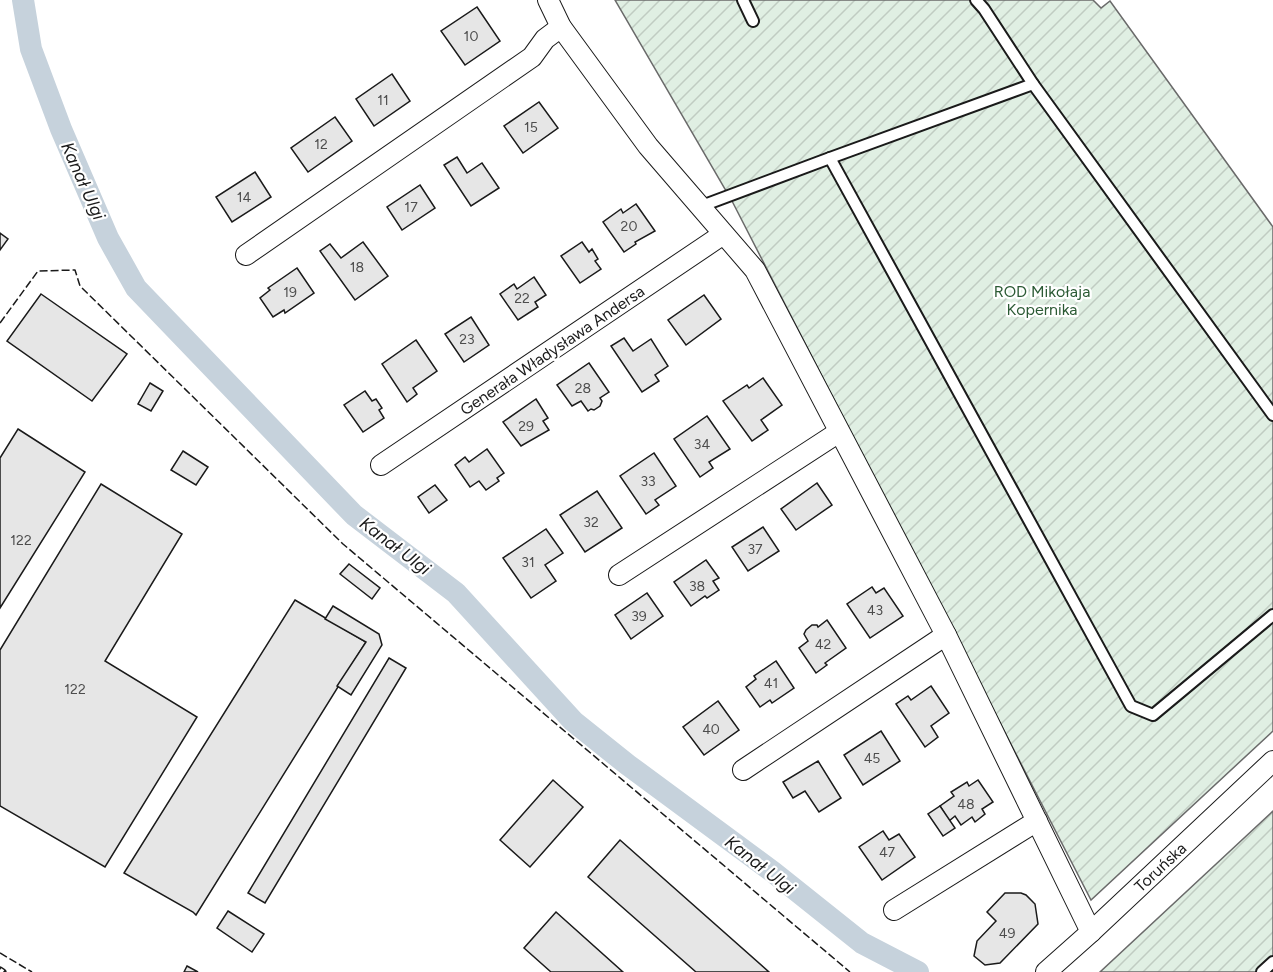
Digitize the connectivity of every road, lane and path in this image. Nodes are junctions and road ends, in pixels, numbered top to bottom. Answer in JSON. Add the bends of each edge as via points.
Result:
{"nodes":[{"id":1,"x":548,"y":0,"type":"edge"},
{"id":2,"x":743,"y":0,"type":"edge"},
{"id":3,"x":976,"y":0,"type":"edge"},
{"id":4,"x":753,"y":21,"type":"dead end"},
{"id":5,"x":561,"y":27,"type":"junction"},
{"id":6,"x":1033,"y":84,"type":"junction"},
{"id":7,"x":830,"y":158,"type":"junction"},
{"id":8,"x":699,"y":207,"type":"junction"},
{"id":9,"x":722,"y":234,"type":"junction"},
{"id":10,"x":246,"y":255,"type":"dead end"},
{"id":11,"x":1273,"y":415,"type":"edge"},
{"id":12,"x":839,"y":432,"type":"junction"},
{"id":13,"x":381,"y":465,"type":"dead end"},
{"id":14,"x":619,"y":575,"type":"dead end"},
{"id":15,"x":1273,"y":615,"type":"edge"},
{"id":16,"x":946,"y":635,"type":"junction"},
{"id":17,"x":1273,"y":761,"type":"edge"},
{"id":18,"x":742,"y":770,"type":"dead end"},
{"id":19,"x":1037,"y":821,"type":"junction"},
{"id":20,"x":894,"y":910,"type":"dead end"},
{"id":21,"x":1091,"y":932,"type":"junction"},
{"id":22,"x":1273,"y":962,"type":"edge"},
{"id":23,"x":1046,"y":972,"type":"edge"},
{"id":24,"x":1262,"y":972,"type":"edge"}],
"edges":[{"from":1,"to":5,"type":"street"},
{"from":2,"to":4,"type":"lane"},
{"from":3,"to":6,"type":"lane"},
{"from":5,"to":8,"type":"street","via":[[648,146]]},
{"from":5,"to":10,"type":"street","via":[[545,39],[532,57]]},
{"from":6,"to":7,"type":"lane"},
{"from":6,"to":11,"type":"lane"},
{"from":7,"to":8,"type":"lane"},
{"from":7,"to":15,"type":"lane","via":[[1131,706],[1153,715]]},
{"from":8,"to":9,"type":"street"},
{"from":9,"to":12,"type":"street","via":[[755,270]]},
{"from":9,"to":13,"type":"street","name":"Generała Władysława Andersa"},
{"from":12,"to":14,"type":"street"},
{"from":12,"to":16,"type":"street"},
{"from":16,"to":18,"type":"street"},
{"from":16,"to":19,"type":"street"},
{"from":17,"to":21,"type":"street","name":"Toruńska"},
{"from":19,"to":20,"type":"street"},
{"from":19,"to":21,"type":"street"},
{"from":21,"to":23,"type":"street","name":"Toruńska"},
{"from":22,"to":24,"type":"lane"}]}
